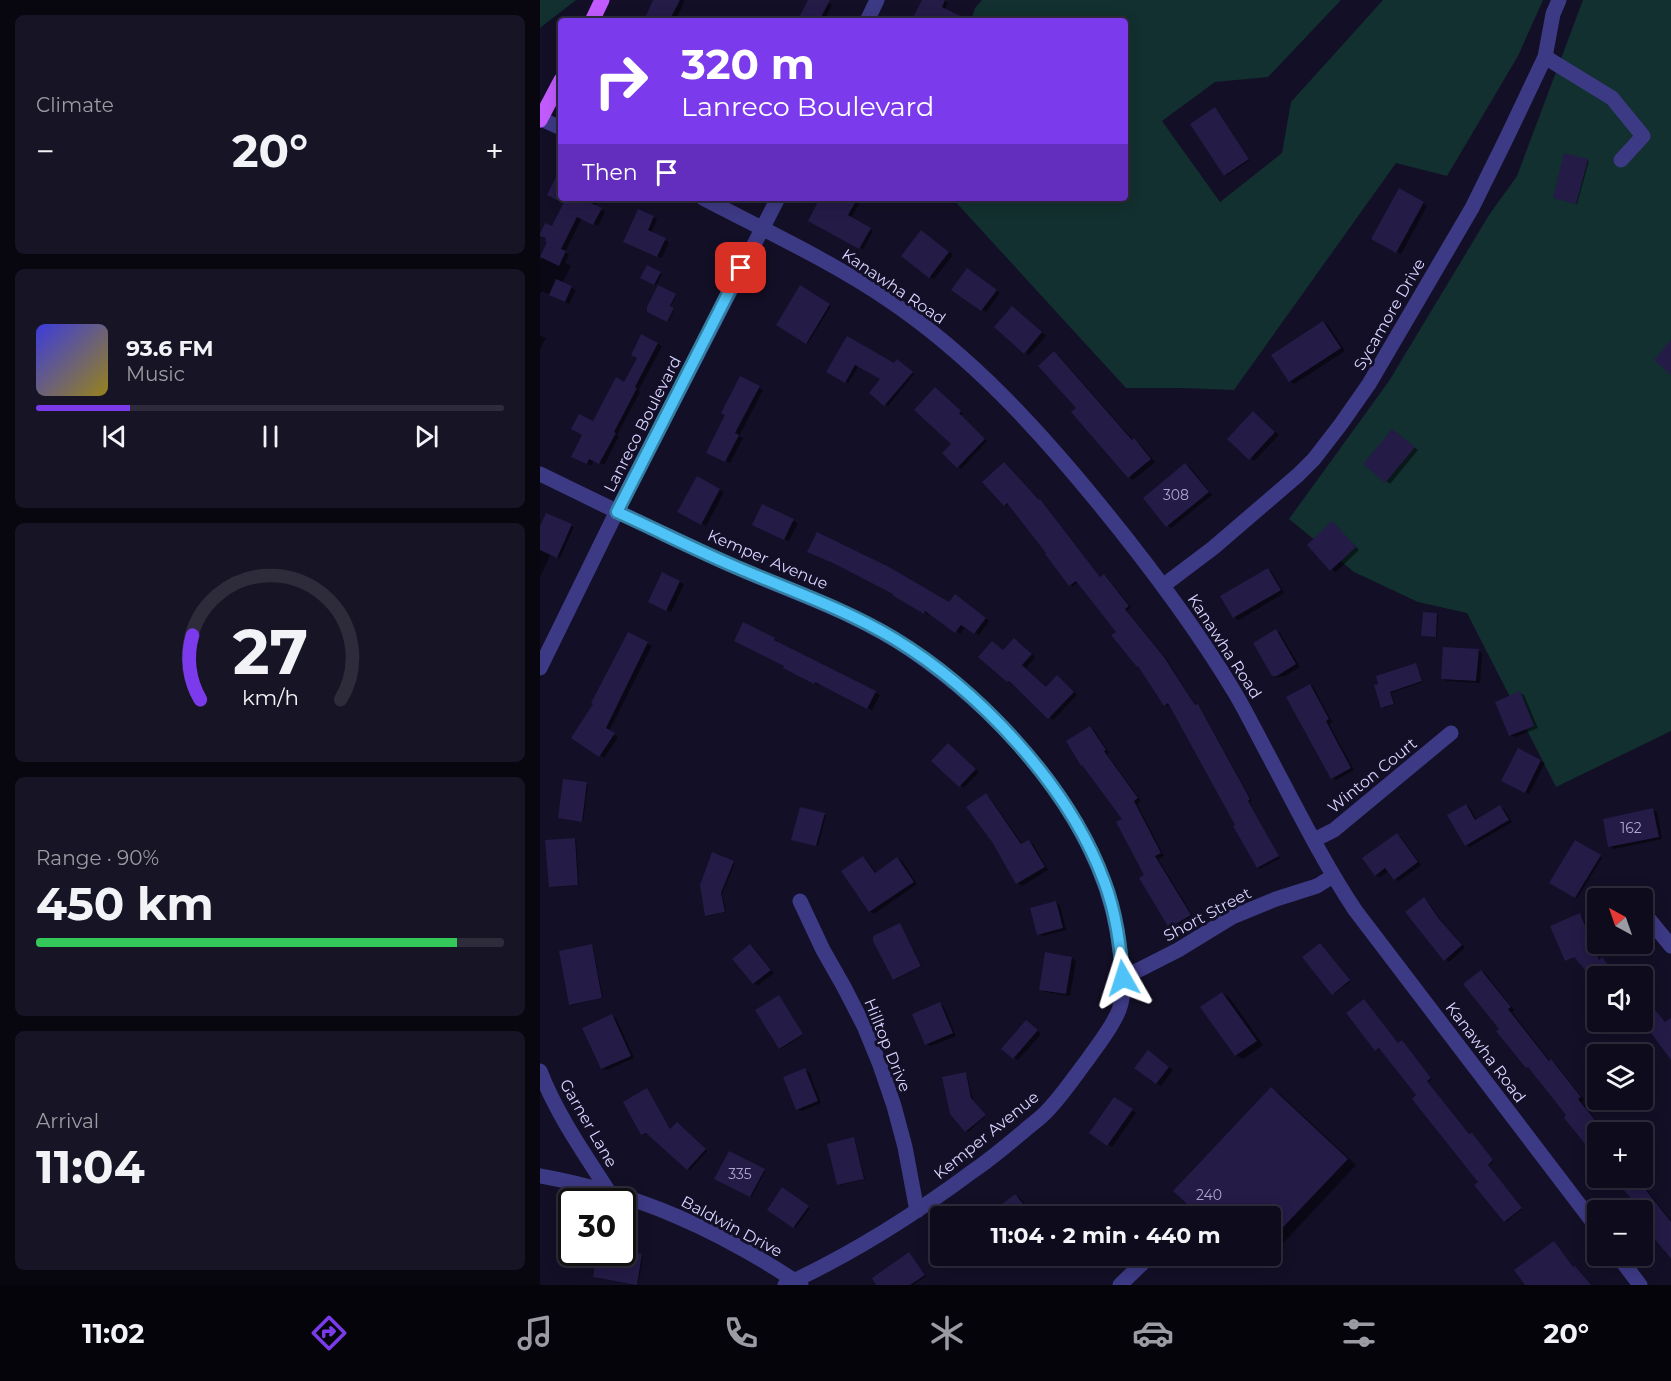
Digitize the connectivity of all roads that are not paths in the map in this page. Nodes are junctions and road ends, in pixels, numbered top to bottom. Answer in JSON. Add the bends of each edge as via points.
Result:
{"nodes":[{"id":1,"x":602,"y":0,"type":"edge"},
{"id":2,"x":877,"y":0,"type":"edge"},
{"id":3,"x":1559,"y":0,"type":"edge"},
{"id":4,"x":593,"y":18,"type":"edge"},
{"id":5,"x":868,"y":18,"type":"edge"},
{"id":6,"x":1545,"y":57,"type":"junction"},
{"id":7,"x":558,"y":86,"type":"edge"},
{"id":8,"x":540,"y":120,"type":"edge"},
{"id":9,"x":558,"y":127,"type":"edge"},
{"id":10,"x":1621,"y":160,"type":"dead end"},
{"id":11,"x":709,"y":201,"type":"edge"},
{"id":12,"x":776,"y":201,"type":"edge"},
{"id":13,"x":762,"y":228,"type":"junction"},
{"id":14,"x":540,"y":474,"type":"edge"},
{"id":15,"x":617,"y":512,"type":"junction"},
{"id":16,"x":1164,"y":585,"type":"junction"},
{"id":17,"x":540,"y":668,"type":"edge"},
{"id":18,"x":1451,"y":733,"type":"dead end"},
{"id":19,"x":1314,"y":840,"type":"junction"},
{"id":20,"x":1333,"y":876,"type":"junction"},
{"id":21,"x":800,"y":901,"type":"dead end"},
{"id":22,"x":1653,"y":924,"type":"edge"},
{"id":23,"x":1671,"y":946,"type":"edge"},
{"id":24,"x":1123,"y":978,"type":"junction"},
{"id":25,"x":540,"y":1071,"type":"edge"},
{"id":26,"x":540,"y":1176,"type":"edge"},
{"id":27,"x":592,"y":1188,"type":"edge"},
{"id":28,"x":606,"y":1188,"type":"edge"},
{"id":29,"x":636,"y":1201,"type":"edge"},
{"id":30,"x":916,"y":1211,"type":"junction"},
{"id":31,"x":1587,"y":1215,"type":"edge"},
{"id":32,"x":1140,"y":1266,"type":"edge"},
{"id":33,"x":1626,"y":1266,"type":"edge"},
{"id":34,"x":793,"y":1284,"type":"edge"},
{"id":35,"x":1120,"y":1285,"type":"edge"},
{"id":36,"x":1640,"y":1285,"type":"edge"}],
"edges":[{"from":1,"to":4,"type":"main road"},
{"from":2,"to":5,"type":"street"},
{"from":3,"to":6,"type":"street","name":"Sycamore Drive"},
{"from":6,"to":10,"type":"street","via":[[1612,98],[1643,136]]},
{"from":6,"to":16,"type":"street","name":"Sycamore Drive","via":[[1472,208],[1369,384],[1341,424],[1298,475]]},
{"from":7,"to":8,"type":"main road"},
{"from":8,"to":9,"type":"street"},
{"from":11,"to":13,"type":"street","name":"Kanawha Road"},
{"from":12,"to":13,"type":"street","name":"Lanreco Boulevard"},
{"from":13,"to":15,"type":"street","name":"Lanreco Boulevard"},
{"from":13,"to":16,"type":"street","name":"Kanawha Road","via":[[891,302],[973,366],[1062,459]]},
{"from":14,"to":15,"type":"street","name":"Kemper Avenue"},
{"from":15,"to":17,"type":"street","name":"Lanreco Boulevard"},
{"from":15,"to":24,"type":"street","name":"Kemper Avenue","via":[[858,618],[914,652],[983,708],[1041,772],[1084,836],[1111,902]]},
{"from":16,"to":19,"type":"street","name":"Kanawha Road","via":[[1237,695]]},
{"from":18,"to":19,"type":"street","name":"Winton Court","via":[[1334,830]]},
{"from":19,"to":20,"type":"street","name":"Kanawha Road"},
{"from":20,"to":24,"type":"street","name":"Short Street","via":[[1317,886],[1232,917]]},
{"from":20,"to":31,"type":"street","name":"Kanawha Road"},
{"from":21,"to":30,"type":"street","name":"Hilltop Drive","via":[[880,1065],[905,1148]]},
{"from":22,"to":23,"type":"street"},
{"from":24,"to":30,"type":"street","name":"Kemper Avenue","via":[[1121,1003],[1108,1031],[1046,1113],[994,1156]]},
{"from":25,"to":28,"type":"street","name":"Garner Lane","via":[[577,1144]]},
{"from":26,"to":27,"type":"street","name":"Baldwin Drive"},
{"from":29,"to":34,"type":"street","name":"Baldwin Drive","via":[[705,1228]]},
{"from":30,"to":34,"type":"street","name":"Kemper Avenue"},
{"from":32,"to":35,"type":"street"},
{"from":33,"to":36,"type":"street"}]}
